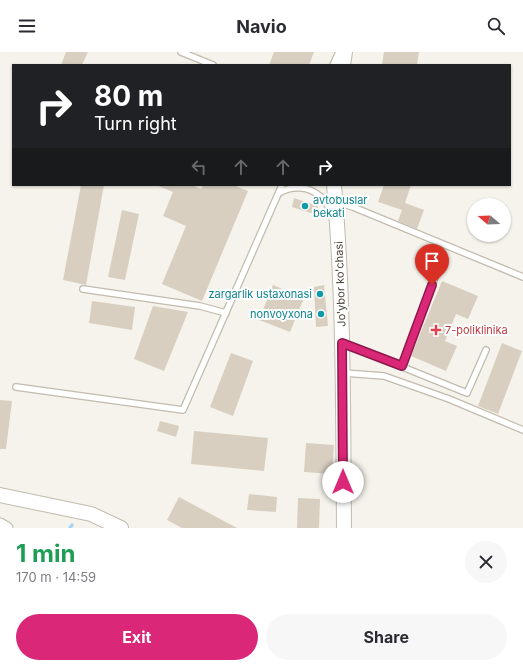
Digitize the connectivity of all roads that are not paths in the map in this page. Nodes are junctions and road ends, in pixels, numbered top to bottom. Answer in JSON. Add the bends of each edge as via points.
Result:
{"nodes":[{"id":1,"x":181,"y":52,"type":"edge"},
{"id":2,"x":339,"y":52,"type":"edge"},
{"id":3,"x":345,"y":52,"type":"edge"},
{"id":4,"x":211,"y":64,"type":"edge"},
{"id":5,"x":334,"y":64,"type":"edge"},
{"id":6,"x":343,"y":64,"type":"edge"},
{"id":7,"x":282,"y":186,"type":"edge"},
{"id":8,"x":334,"y":186,"type":"edge"},
{"id":9,"x":278,"y":193,"type":"junction"},
{"id":10,"x":336,"y":202,"type":"junction"},
{"id":11,"x":338,"y":222,"type":"junction"},
{"id":12,"x":437,"y":272,"type":"dead end"},
{"id":13,"x":523,"y":277,"type":"edge"},
{"id":14,"x":83,"y":289,"type":"dead end"},
{"id":15,"x":226,"y":313,"type":"junction"},
{"id":16,"x":342,"y":343,"type":"junction"},
{"id":17,"x":486,"y":350,"type":"dead end"},
{"id":18,"x":402,"y":366,"type":"junction"},
{"id":19,"x":343,"y":373,"type":"junction"},
{"id":20,"x":16,"y":387,"type":"dead end"},
{"id":21,"x":523,"y":430,"type":"edge"},
{"id":22,"x":0,"y":496,"type":"edge"},
{"id":23,"x":0,"y":524,"type":"edge"},
{"id":24,"x":7,"y":528,"type":"edge"},
{"id":25,"x":121,"y":528,"type":"edge"},
{"id":26,"x":344,"y":528,"type":"edge"}],
"edges":[{"from":1,"to":4,"type":"lane"},
{"from":2,"to":5,"type":"lane"},
{"from":3,"to":6,"type":"street"},
{"from":7,"to":9,"type":"lane"},
{"from":8,"to":10,"type":"street","name":"Jo'ybor ko'chasi"},
{"from":9,"to":11,"type":"lane","via":[[295,187],[314,192],[322,198]]},
{"from":9,"to":15,"type":"lane"},
{"from":10,"to":11,"type":"street","name":"Jo'ybor ko'chasi"},
{"from":10,"to":13,"type":"lane"},
{"from":11,"to":16,"type":"street","name":"Jo'ybor ko'chasi"},
{"from":12,"to":18,"type":"lane"},
{"from":14,"to":15,"type":"lane","via":[[193,305]]},
{"from":15,"to":20,"type":"lane","via":[[183,410]]},
{"from":16,"to":18,"type":"lane"},
{"from":16,"to":19,"type":"street","name":"Jo'ybor ko'chasi"},
{"from":17,"to":18,"type":"lane","via":[[467,393]]},
{"from":19,"to":21,"type":"lane","via":[[384,376],[449,399]]},
{"from":19,"to":26,"type":"street","name":"Jo'ybor ko'chasi"},
{"from":22,"to":25,"type":"street","via":[[91,514]]},
{"from":23,"to":24,"type":"street"}]}
